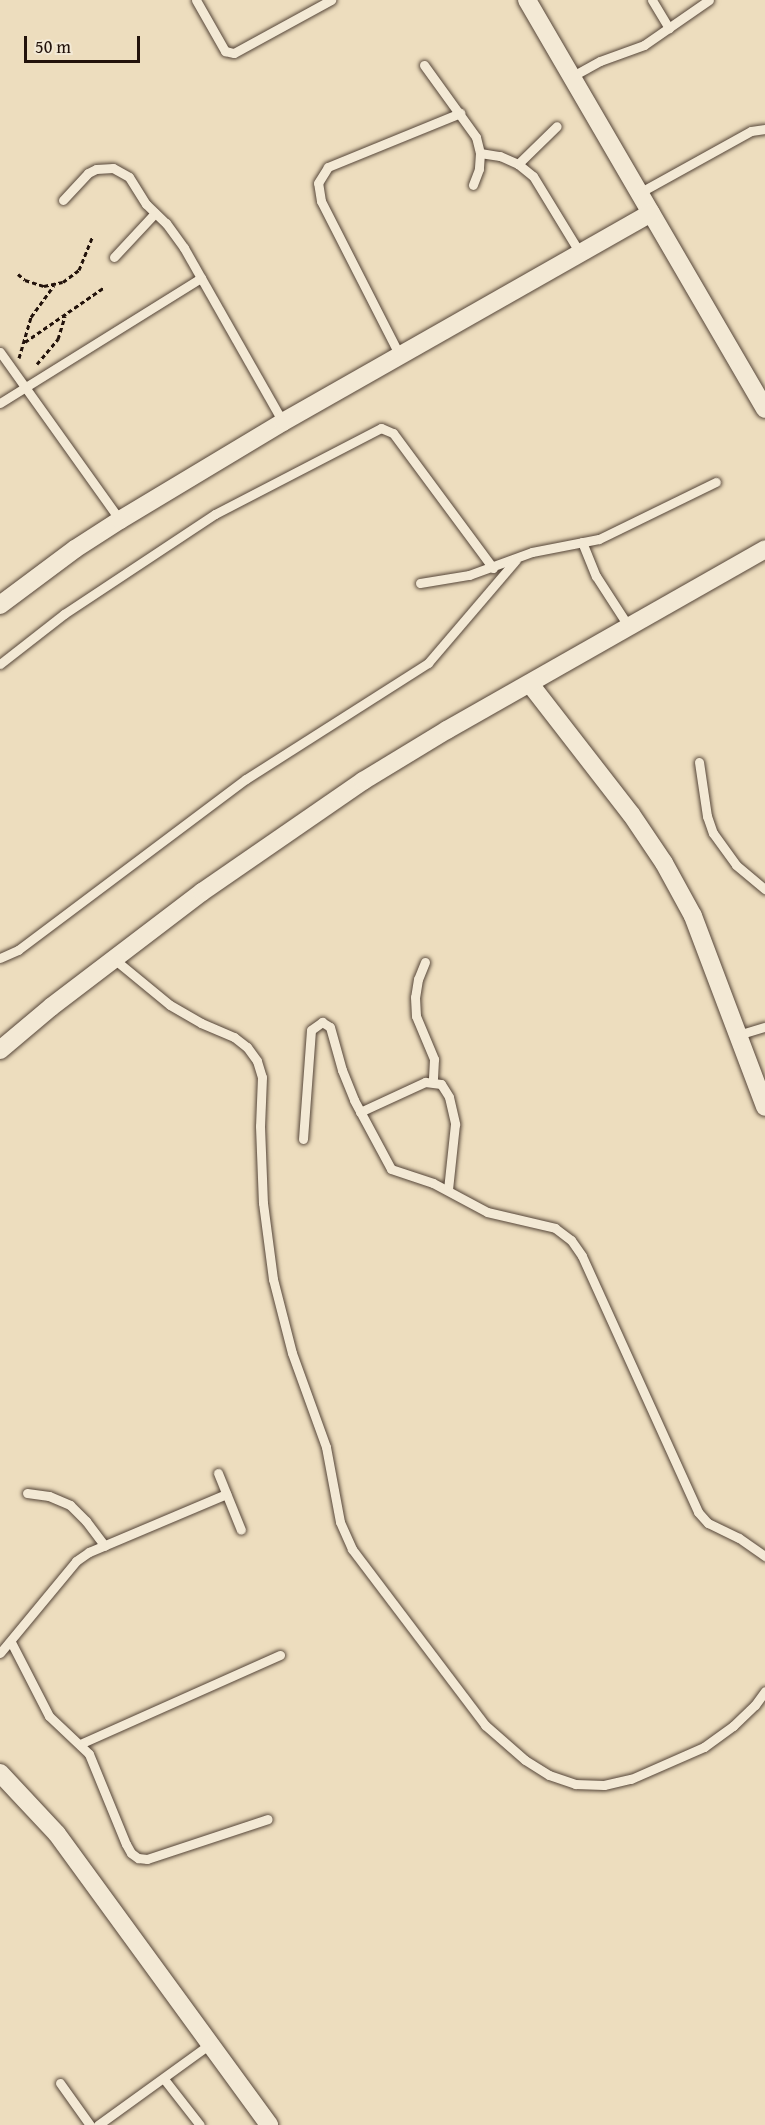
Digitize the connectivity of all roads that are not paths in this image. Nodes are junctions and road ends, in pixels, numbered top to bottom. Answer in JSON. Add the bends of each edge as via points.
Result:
{"nodes":[{"id":1,"x":196,"y":0,"type":"edge"},
{"id":2,"x":331,"y":0,"type":"edge"},
{"id":3,"x":527,"y":0,"type":"edge"},
{"id":4,"x":652,"y":0,"type":"edge"},
{"id":5,"x":709,"y":0,"type":"edge"},
{"id":6,"x":669,"y":28,"type":"junction"},
{"id":7,"x":424,"y":65,"type":"dead end"},
{"id":8,"x":571,"y":76,"type":"junction"},
{"id":9,"x":460,"y":113,"type":"junction"},
{"id":10,"x":557,"y":126,"type":"dead end"},
{"id":11,"x":765,"y":129,"type":"edge"},
{"id":12,"x":480,"y":153,"type":"junction"},
{"id":13,"x":518,"y":164,"type":"junction"},
{"id":14,"x":474,"y":185,"type":"dead end"},
{"id":15,"x":639,"y":193,"type":"junction"},
{"id":16,"x":63,"y":200,"type":"dead end"},
{"id":17,"x":155,"y":213,"type":"junction"},
{"id":18,"x":651,"y":213,"type":"junction"},
{"id":19,"x":580,"y":253,"type":"junction"},
{"id":20,"x":114,"y":257,"type":"dead end"},
{"id":21,"x":201,"y":278,"type":"junction"},
{"id":22,"x":0,"y":352,"type":"edge"},
{"id":23,"x":400,"y":356,"type":"junction"},
{"id":24,"x":23,"y":383,"type":"junction"},
{"id":25,"x":0,"y":403,"type":"edge"},
{"id":26,"x":765,"y":410,"type":"edge"},
{"id":27,"x":283,"y":422,"type":"junction"},
{"id":28,"x":716,"y":482,"type":"dead end"},
{"id":29,"x":120,"y":520,"type":"junction"},
{"id":30,"x":582,"y":542,"type":"junction"},
{"id":31,"x":765,"y":549,"type":"edge"},
{"id":32,"x":516,"y":560,"type":"junction"},
{"id":33,"x":493,"y":568,"type":"junction"},
{"id":34,"x":420,"y":583,"type":"dead end"},
{"id":35,"x":0,"y":605,"type":"edge"},
{"id":36,"x":629,"y":627,"type":"junction"},
{"id":37,"x":0,"y":664,"type":"edge"},
{"id":38,"x":530,"y":684,"type":"junction"},
{"id":39,"x":699,"y":762,"type":"dead end"},
{"id":40,"x":765,"y":889,"type":"edge"},
{"id":41,"x":0,"y":958,"type":"edge"},
{"id":42,"x":114,"y":959,"type":"junction"},
{"id":43,"x":425,"y":962,"type":"dead end"},
{"id":44,"x":765,"y":1027,"type":"edge"},
{"id":45,"x":738,"y":1035,"type":"junction"},
{"id":46,"x":0,"y":1050,"type":"edge"},
{"id":47,"x":433,"y":1081,"type":"junction"},
{"id":48,"x":765,"y":1107,"type":"edge"},
{"id":49,"x":360,"y":1112,"type":"junction"},
{"id":50,"x":303,"y":1139,"type":"dead end"},
{"id":51,"x":448,"y":1190,"type":"junction"},
{"id":52,"x":218,"y":1473,"type":"dead end"},
{"id":53,"x":27,"y":1493,"type":"dead end"},
{"id":54,"x":226,"y":1494,"type":"junction"},
{"id":55,"x":241,"y":1530,"type":"dead end"},
{"id":56,"x":105,"y":1546,"type":"junction"},
{"id":57,"x":765,"y":1556,"type":"edge"},
{"id":58,"x":11,"y":1642,"type":"junction"},
{"id":59,"x":0,"y":1653,"type":"edge"},
{"id":60,"x":280,"y":1655,"type":"dead end"},
{"id":61,"x":765,"y":1691,"type":"edge"},
{"id":62,"x":80,"y":1744,"type":"junction"},
{"id":63,"x":0,"y":1773,"type":"edge"},
{"id":64,"x":268,"y":1819,"type":"dead end"},
{"id":65,"x":210,"y":2044,"type":"junction"},
{"id":66,"x":164,"y":2079,"type":"junction"},
{"id":67,"x":60,"y":2083,"type":"dead end"},
{"id":68,"x":90,"y":2125,"type":"edge"},
{"id":69,"x":98,"y":2125,"type":"edge"},
{"id":70,"x":200,"y":2125,"type":"edge"},
{"id":71,"x":269,"y":2125,"type":"edge"}],
"edges":[{"from":1,"to":2,"type":"lane","via":[[225,51],[234,53]]},
{"from":3,"to":8,"type":"street"},
{"from":4,"to":6,"type":"lane"},
{"from":5,"to":6,"type":"lane"},
{"from":6,"to":8,"type":"lane","via":[[634,51],[600,61]]},
{"from":7,"to":9,"type":"lane"},
{"from":8,"to":15,"type":"street"},
{"from":9,"to":12,"type":"lane","via":[[476,137]]},
{"from":9,"to":23,"type":"lane","via":[[328,167],[318,183],[321,201]]},
{"from":10,"to":13,"type":"lane"},
{"from":11,"to":15,"type":"lane","via":[[751,131]]},
{"from":12,"to":13,"type":"lane"},
{"from":12,"to":14,"type":"lane"},
{"from":13,"to":19,"type":"lane","via":[[533,176]]},
{"from":15,"to":18,"type":"street"},
{"from":16,"to":17,"type":"lane","via":[[88,173],[114,168],[129,177]]},
{"from":17,"to":20,"type":"lane"},
{"from":17,"to":21,"type":"lane","via":[[176,235]]},
{"from":18,"to":19,"type":"street"},
{"from":18,"to":26,"type":"street"},
{"from":19,"to":23,"type":"street"},
{"from":21,"to":24,"type":"lane"},
{"from":21,"to":27,"type":"lane"},
{"from":22,"to":24,"type":"lane"},
{"from":23,"to":27,"type":"street"},
{"from":24,"to":25,"type":"lane"},
{"from":24,"to":29,"type":"lane"},
{"from":27,"to":29,"type":"street"},
{"from":28,"to":30,"type":"lane","via":[[617,532]]},
{"from":29,"to":35,"type":"street"},
{"from":30,"to":32,"type":"lane","via":[[532,552]]},
{"from":30,"to":36,"type":"lane","via":[[596,576]]},
{"from":31,"to":36,"type":"street"},
{"from":32,"to":33,"type":"lane"},
{"from":32,"to":41,"type":"lane","via":[[428,663],[246,779],[18,950]]},
{"from":33,"to":34,"type":"lane"},
{"from":33,"to":37,"type":"lane","via":[[393,433],[381,428],[215,514],[64,614]]},
{"from":36,"to":38,"type":"street"},
{"from":38,"to":42,"type":"street","via":[[447,730],[291,830]]},
{"from":38,"to":45,"type":"street","via":[[664,863],[693,916]]},
{"from":39,"to":40,"type":"lane","via":[[713,833],[736,865]]},
{"from":42,"to":46,"type":"street"},
{"from":42,"to":61,"type":"lane","via":[[170,1005],[234,1037],[258,1061],[262,1077],[263,1203],[273,1279],[292,1353],[326,1447],[340,1522],[352,1549],[485,1725],[549,1775],[575,1784],[604,1785],[631,1779],[704,1747],[733,1726]]},
{"from":43,"to":47,"type":"lane","via":[[415,997],[416,1016],[435,1059]]},
{"from":44,"to":45,"type":"lane"},
{"from":45,"to":48,"type":"street"},
{"from":47,"to":49,"type":"lane"},
{"from":47,"to":51,"type":"lane","via":[[446,1089],[453,1110]]},
{"from":49,"to":50,"type":"lane","via":[[330,1027],[317,1023],[311,1030]]},
{"from":49,"to":51,"type":"lane","via":[[391,1169]]},
{"from":51,"to":57,"type":"lane","via":[[487,1212],[555,1228],[571,1240],[582,1256],[698,1512],[708,1523]]},
{"from":52,"to":54,"type":"lane"},
{"from":53,"to":56,"type":"lane","via":[[49,1496],[70,1505]]},
{"from":54,"to":55,"type":"lane"},
{"from":54,"to":56,"type":"lane"},
{"from":56,"to":58,"type":"lane","via":[[76,1561]]},
{"from":58,"to":59,"type":"lane"},
{"from":58,"to":62,"type":"lane","via":[[49,1716]]},
{"from":60,"to":62,"type":"lane"},
{"from":62,"to":64,"type":"lane","via":[[96,1767],[131,1853],[138,1858],[147,1859]]},
{"from":63,"to":65,"type":"street","via":[[57,1834]]},
{"from":65,"to":66,"type":"lane"},
{"from":65,"to":71,"type":"street"},
{"from":66,"to":69,"type":"lane"},
{"from":66,"to":70,"type":"lane"},
{"from":67,"to":68,"type":"lane"}]}
